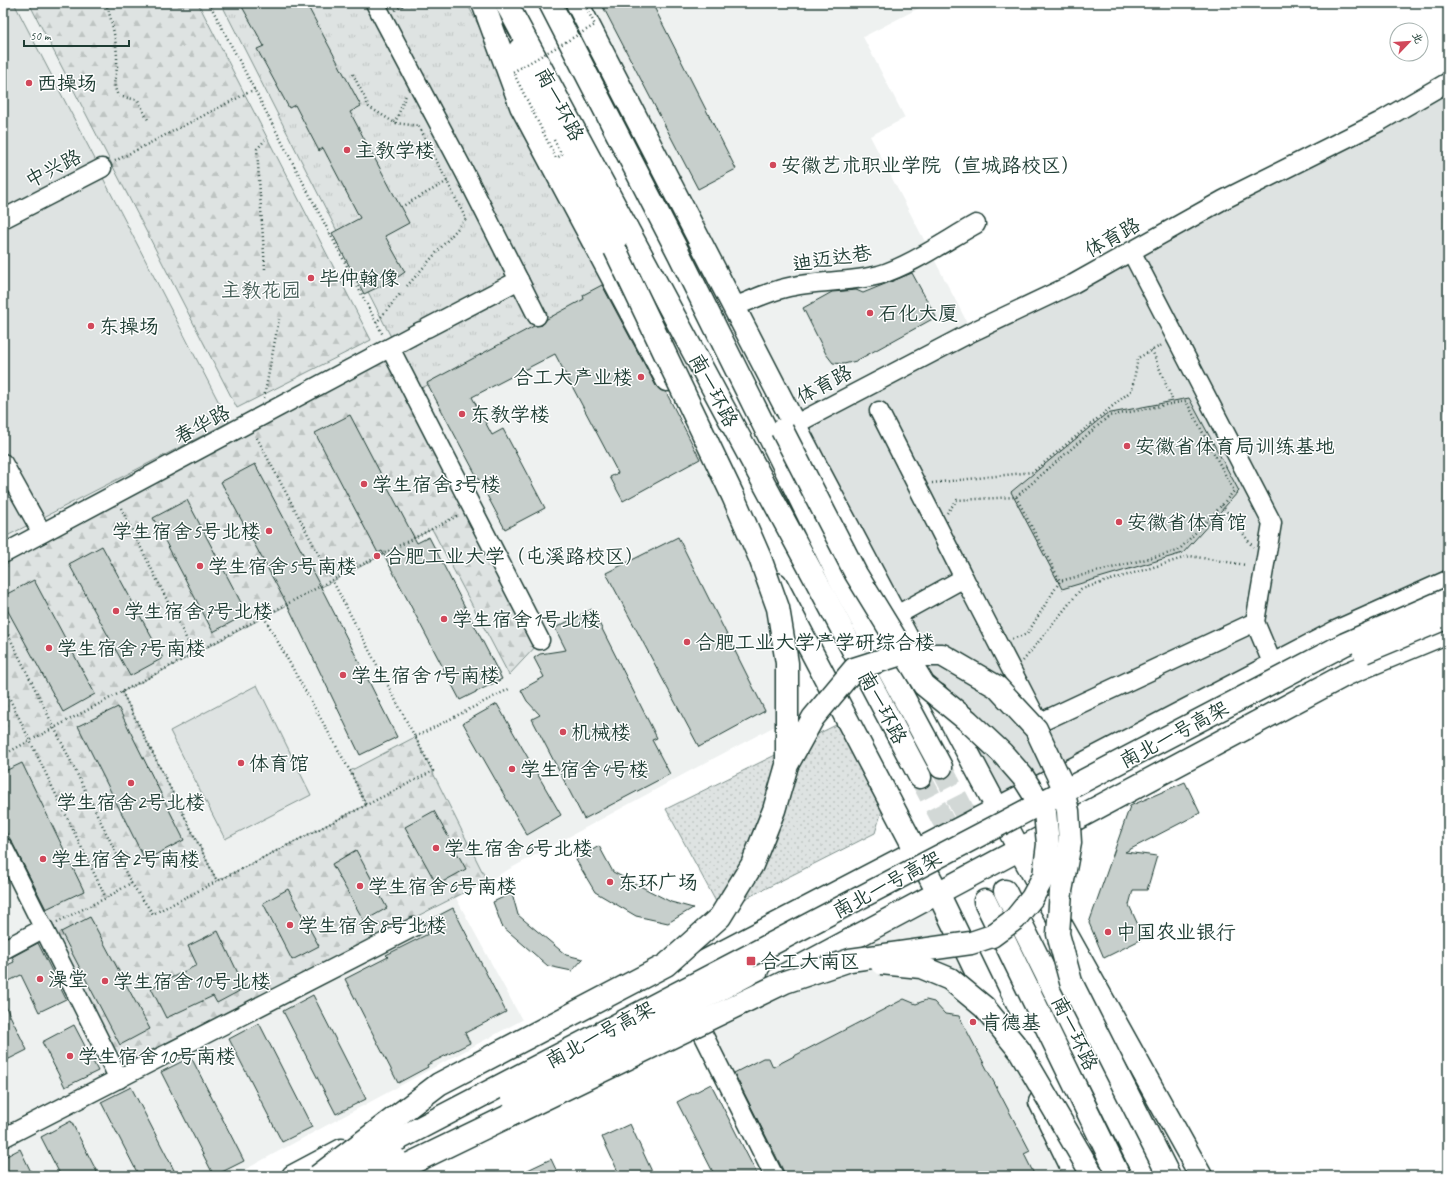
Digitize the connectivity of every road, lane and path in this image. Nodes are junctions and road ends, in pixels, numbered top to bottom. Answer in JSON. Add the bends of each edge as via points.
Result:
{"nodes":[{"id":1,"x":106,"y":3,"type":"edge"},
{"id":2,"x":210,"y":3,"type":"edge"},
{"id":3,"x":315,"y":3,"type":"edge"},
{"id":4,"x":482,"y":3,"type":"edge"},
{"id":5,"x":506,"y":3,"type":"edge"},
{"id":6,"x":577,"y":3,"type":"edge"},
{"id":7,"x":584,"y":3,"type":"edge"},
{"id":8,"x":380,"y":5,"type":"edge"},
{"id":9,"x":552,"y":5,"type":"edge"},
{"id":10,"x":317,"y":7,"type":"dead end"},
{"id":11,"x":353,"y":74,"type":"dead end"},
{"id":12,"x":414,"y":76,"type":"junction"},
{"id":13,"x":1448,"y":82,"type":"edge"},
{"id":14,"x":255,"y":89,"type":"junction"},
{"id":15,"x":148,"y":120,"type":"dead end"},
{"id":16,"x":395,"y":123,"type":"junction"},
{"id":17,"x":265,"y":140,"type":"dead end"},
{"id":18,"x":554,"y":140,"type":"dead end"},
{"id":19,"x":102,"y":168,"type":"joint"},
{"id":20,"x":465,"y":173,"type":"junction"},
{"id":21,"x":448,"y":182,"type":"junction"},
{"id":22,"x":401,"y":208,"type":"dead end"},
{"id":23,"x":3,"y":219,"type":"edge"},
{"id":24,"x":976,"y":224,"type":"dead end"},
{"id":25,"x":1131,"y":251,"type":"junction"},
{"id":26,"x":679,"y":254,"type":"junction"},
{"id":27,"x":265,"y":269,"type":"dead end"},
{"id":28,"x":519,"y":280,"type":"junction"},
{"id":29,"x":407,"y":286,"type":"dead end"},
{"id":30,"x":402,"y":293,"type":"dead end"},
{"id":31,"x":733,"y":307,"type":"junction"},
{"id":32,"x":537,"y":316,"type":"dead end"},
{"id":33,"x":279,"y":319,"type":"dead end"},
{"id":34,"x":376,"y":323,"type":"junction"},
{"id":35,"x":1175,"y":338,"type":"junction"},
{"id":36,"x":390,"y":348,"type":"junction"},
{"id":37,"x":1152,"y":350,"type":"junction"},
{"id":38,"x":1174,"y":402,"type":"junction"},
{"id":39,"x":879,"y":411,"type":"dead end"},
{"id":40,"x":255,"y":421,"type":"junction"},
{"id":41,"x":788,"y":428,"type":"junction"},
{"id":42,"x":3,"y":463,"type":"edge"},
{"id":43,"x":916,"y":485,"type":"junction"},
{"id":44,"x":115,"y":495,"type":"junction"},
{"id":45,"x":1016,"y":497,"type":"junction"},
{"id":46,"x":1222,"y":505,"type":"junction"},
{"id":47,"x":472,"y":509,"type":"junction"},
{"id":48,"x":946,"y":513,"type":"dead end"},
{"id":49,"x":42,"y":533,"type":"junction"},
{"id":50,"x":1257,"y":553,"type":"dead end"},
{"id":51,"x":3,"y":554,"type":"edge"},
{"id":52,"x":1246,"y":565,"type":"dead end"},
{"id":53,"x":964,"y":578,"type":"junction"},
{"id":54,"x":332,"y":580,"type":"junction"},
{"id":55,"x":1060,"y":581,"type":"junction"},
{"id":56,"x":1448,"y":582,"type":"edge"},
{"id":57,"x":1448,"y":599,"type":"edge"},
{"id":58,"x":895,"y":616,"type":"junction"},
{"id":59,"x":264,"y":617,"type":"junction"},
{"id":60,"x":1448,"y":617,"type":"edge"},
{"id":61,"x":1255,"y":622,"type":"junction"},
{"id":62,"x":3,"y":624,"type":"edge"},
{"id":63,"x":1448,"y":632,"type":"edge"},
{"id":64,"x":540,"y":640,"type":"dead end"},
{"id":65,"x":1008,"y":640,"type":"dead end"},
{"id":66,"x":194,"y":654,"type":"junction"},
{"id":67,"x":1273,"y":665,"type":"junction"},
{"id":68,"x":1013,"y":673,"type":"junction"},
{"id":69,"x":3,"y":685,"type":"edge"},
{"id":70,"x":509,"y":689,"type":"dead end"},
{"id":71,"x":122,"y":692,"type":"junction"},
{"id":72,"x":55,"y":727,"type":"junction"},
{"id":73,"x":415,"y":737,"type":"junction"},
{"id":74,"x":31,"y":740,"type":"junction"},
{"id":75,"x":3,"y":755,"type":"edge"},
{"id":76,"x":787,"y":765,"type":"junction"},
{"id":77,"x":941,"y":767,"type":"tunnel mouth"},
{"id":78,"x":920,"y":778,"type":"tunnel mouth"},
{"id":79,"x":366,"y":805,"type":"junction"},
{"id":80,"x":998,"y":808,"type":"junction"},
{"id":81,"x":3,"y":847,"type":"edge"},
{"id":82,"x":1019,"y":849,"type":"junction"},
{"id":83,"x":916,"y":852,"type":"junction"},
{"id":84,"x":217,"y":881,"type":"junction"},
{"id":85,"x":131,"y":883,"type":"junction"},
{"id":86,"x":1005,"y":891,"type":"tunnel mouth"},
{"id":87,"x":938,"y":893,"type":"junction"},
{"id":88,"x":106,"y":898,"type":"junction"},
{"id":89,"x":985,"y":901,"type":"tunnel mouth"},
{"id":90,"x":414,"y":927,"type":"dead end"},
{"id":91,"x":44,"y":928,"type":"junction"},
{"id":92,"x":3,"y":950,"type":"edge"},
{"id":93,"x":850,"y":960,"type":"junction"},
{"id":94,"x":697,"y":1022,"type":"junction"},
{"id":95,"x":118,"y":1078,"type":"junction"},
{"id":96,"x":3,"y":1138,"type":"edge"},
{"id":97,"x":293,"y":1176,"type":"edge"},
{"id":98,"x":318,"y":1176,"type":"edge"},
{"id":99,"x":329,"y":1176,"type":"edge"},
{"id":100,"x":364,"y":1176,"type":"edge"},
{"id":101,"x":385,"y":1176,"type":"edge"},
{"id":102,"x":405,"y":1176,"type":"edge"},
{"id":103,"x":774,"y":1176,"type":"edge"},
{"id":104,"x":1076,"y":1176,"type":"edge"},
{"id":105,"x":1093,"y":1176,"type":"edge"},
{"id":106,"x":1119,"y":1176,"type":"edge"},
{"id":107,"x":1146,"y":1176,"type":"edge"},
{"id":108,"x":1169,"y":1176,"type":"edge"},
{"id":109,"x":1202,"y":1176,"type":"edge"}],
"edges":[{"from":1,"to":15,"type":"path","via":[[112,22],[117,65],[113,84],[118,96],[138,100]]},
{"from":2,"to":14,"type":"path"},
{"from":3,"to":10,"type":"path"},
{"from":4,"to":83,"type":"main road","via":[[521,106],[598,254],[730,496]]},
{"from":5,"to":76,"type":"main road","bridge":true,"via":[[530,83],[556,139],[616,249],[760,558],[778,608],[787,663]]},
{"from":5,"to":78,"type":"main road","name":"南一环路"},
{"from":6,"to":31,"type":"main road"},
{"from":7,"to":18,"type":"path","bridge":true,"via":[[595,25],[513,72],[556,158],[562,155]]},
{"from":8,"to":12,"type":"street"},
{"from":9,"to":26,"type":"main road","name":"南一环路"},
{"from":11,"to":16,"type":"path","via":[[369,107]]},
{"from":12,"to":16,"type":"path"},
{"from":12,"to":20,"type":"street"},
{"from":13,"to":25,"type":"street","name":"体育路","via":[[1379,122],[1223,200]]},
{"from":14,"to":19,"type":"path"},
{"from":14,"to":34,"type":"path"},
{"from":16,"to":21,"type":"path","via":[[419,126]]},
{"from":17,"to":27,"type":"path","via":[[257,149]]},
{"from":19,"to":23,"type":"street","name":"中兴路"},
{"from":20,"to":21,"type":"path"},
{"from":20,"to":28,"type":"street"},
{"from":21,"to":22,"type":"path"},
{"from":21,"to":29,"type":"path","via":[[466,219]]},
{"from":24,"to":31,"type":"street","name":"迪迈达巷","via":[[898,267],[880,274],[857,280],[816,282],[785,288]]},
{"from":25,"to":35,"type":"street"},
{"from":25,"to":41,"type":"street","name":"体育路","via":[[1073,284],[965,335]]},
{"from":26,"to":41,"type":"main road","via":[[709,286]]},
{"from":26,"to":77,"type":"main road","name":"南一环路","via":[[843,585]]},
{"from":28,"to":32,"type":"street"},
{"from":28,"to":36,"type":"street","name":"春华路"},
{"from":30,"to":34,"type":"path"},
{"from":31,"to":41,"type":"main road"},
{"from":33,"to":40,"type":"path"},
{"from":34,"to":36,"type":"path"},
{"from":35,"to":37,"type":"path"},
{"from":35,"to":61,"type":"street","via":[[1272,523]]},
{"from":36,"to":40,"type":"street","name":"春华路"},
{"from":36,"to":47,"type":"street"},
{"from":37,"to":38,"type":"path"},
{"from":37,"to":43,"type":"path","via":[[1138,358],[1132,390],[1033,472]]},
{"from":38,"to":45,"type":"path","via":[[1109,416]]},
{"from":38,"to":46,"type":"path","via":[[1186,401],[1234,491]]},
{"from":39,"to":43,"type":"street"},
{"from":40,"to":44,"type":"street","name":"春华路"},
{"from":40,"to":54,"type":"path"},
{"from":41,"to":58,"type":"main road"},
{"from":41,"to":93,"type":"main road","bridge":true,"via":[[856,574],[924,685],[1002,753],[1023,777],[1045,812],[1048,844],[1044,876],[1032,898],[1015,919],[992,936],[971,943]]},
{"from":42,"to":49,"type":"street"},
{"from":43,"to":53,"type":"street"},
{"from":44,"to":49,"type":"street","name":"春华路"},
{"from":44,"to":66,"type":"path"},
{"from":45,"to":48,"type":"path","via":[[957,500]]},
{"from":45,"to":55,"type":"path"},
{"from":46,"to":50,"type":"path"},
{"from":46,"to":55,"type":"path","via":[[1178,551]]},
{"from":47,"to":54,"type":"path"},
{"from":47,"to":64,"type":"street"},
{"from":49,"to":51,"type":"street","name":"春华路"},
{"from":52,"to":68,"type":"path","via":[[1190,556],[1081,589]]},
{"from":53,"to":58,"type":"street"},
{"from":53,"to":68,"type":"street"},
{"from":54,"to":59,"type":"path"},
{"from":54,"to":73,"type":"path"},
{"from":55,"to":65,"type":"path","via":[[1027,634]]},
{"from":56,"to":67,"type":"main road","via":[[1336,632]]},
{"from":57,"to":99,"type":"main road","name":"南北一号高架","bridge":true,"via":[[1345,644]]},
{"from":58,"to":80,"type":"main road"},
{"from":59,"to":66,"type":"path"},
{"from":59,"to":79,"type":"path"},
{"from":60,"to":100,"type":"main road","name":"南北一号高架","bridge":true,"via":[[1344,660]]},
{"from":61,"to":67,"type":"street"},
{"from":61,"to":68,"type":"street","via":[[1039,723]]},
{"from":62,"to":72,"type":"path"},
{"from":63,"to":82,"type":"main road","via":[[1347,674]]},
{"from":66,"to":71,"type":"path"},
{"from":67,"to":80,"type":"main road"},
{"from":69,"to":74,"type":"path"},
{"from":70,"to":73,"type":"path"},
{"from":71,"to":72,"type":"path"},
{"from":71,"to":84,"type":"path"},
{"from":72,"to":74,"type":"path"},
{"from":72,"to":85,"type":"path"},
{"from":73,"to":79,"type":"path","via":[[433,771]]},
{"from":74,"to":75,"type":"path"},
{"from":74,"to":88,"type":"path"},
{"from":76,"to":98,"type":"main road","bridge":true,"via":[[774,810],[752,865],[720,917],[666,965],[439,1084]]},
{"from":76,"to":108,"type":"main road","bridge":true,"via":[[813,718],[854,670],[898,655],[942,655],[996,687],[1036,729],[1061,782],[1068,811],[1070,843],[1061,891],[1058,934],[1071,982]]},
{"from":79,"to":84,"type":"path"},
{"from":80,"to":82,"type":"main road"},
{"from":80,"to":83,"type":"main road"},
{"from":81,"to":91,"type":"street"},
{"from":82,"to":87,"type":"main road"},
{"from":82,"to":109,"type":"main road"},
{"from":83,"to":87,"type":"main road"},
{"from":83,"to":97,"type":"main road"},
{"from":84,"to":85,"type":"path","via":[[153,914]]},
{"from":85,"to":88,"type":"path"},
{"from":86,"to":107,"type":"main road","name":"南一环路"},
{"from":87,"to":94,"type":"main road"},
{"from":87,"to":104,"type":"main road"},
{"from":88,"to":91,"type":"path"},
{"from":89,"to":106,"type":"main road","name":"南一环路"},
{"from":90,"to":95,"type":"street"},
{"from":91,"to":92,"type":"street"},
{"from":91,"to":95,"type":"street"},
{"from":93,"to":101,"type":"main road","bridge":true,"via":[[785,982]]},
{"from":93,"to":105,"type":"main road","bridge":true,"via":[[921,967],[950,979],[984,1007],[1020,1052]]},
{"from":94,"to":102,"type":"main road"},
{"from":94,"to":103,"type":"street"},
{"from":95,"to":96,"type":"street"}]}
